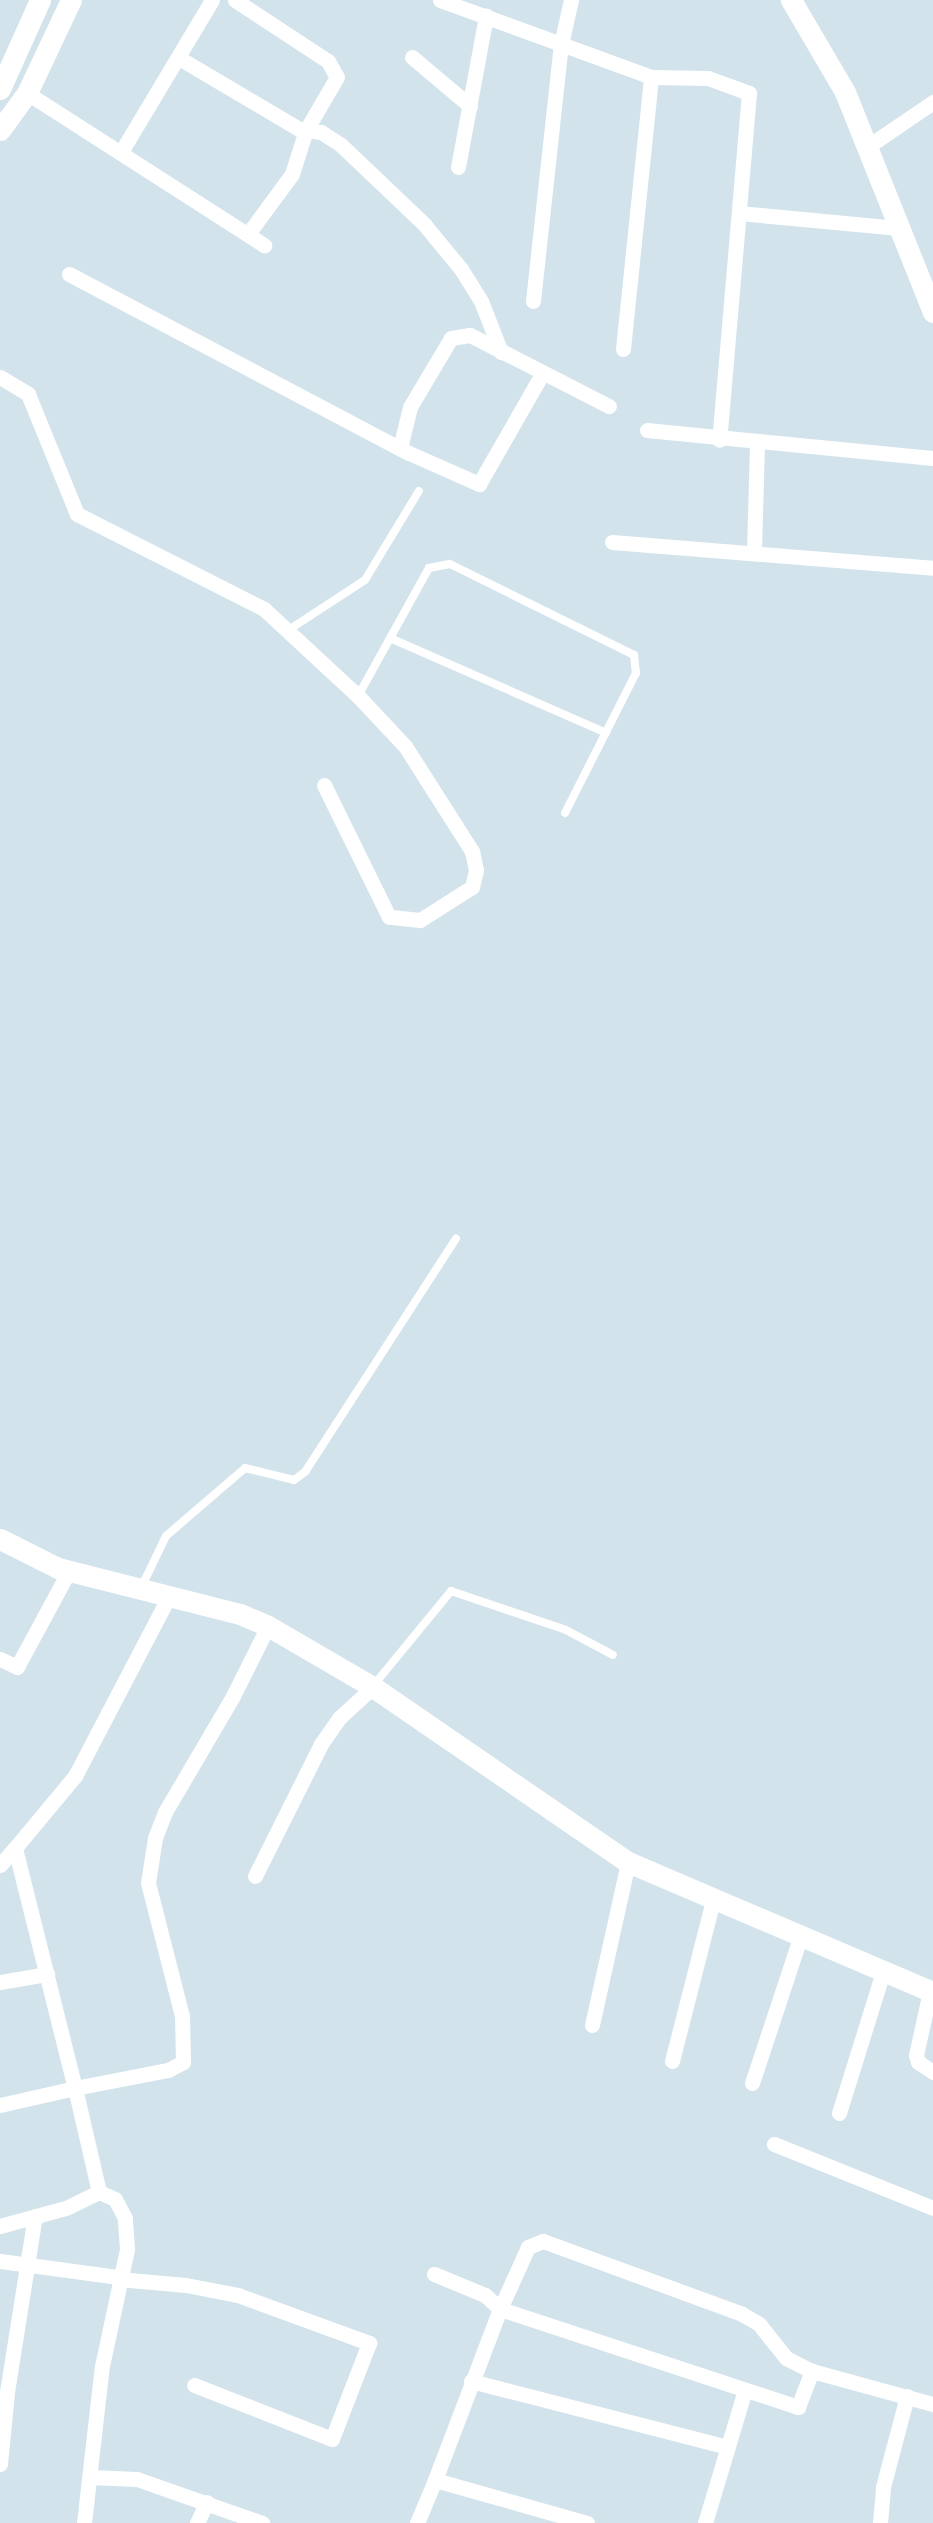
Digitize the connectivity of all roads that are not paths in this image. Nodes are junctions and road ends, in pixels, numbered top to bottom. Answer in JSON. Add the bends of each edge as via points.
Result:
{"nodes":[{"id":1,"x":40,"y":0,"type":"edge"},
{"id":2,"x":71,"y":0,"type":"edge"},
{"id":3,"x":212,"y":0,"type":"edge"},
{"id":4,"x":236,"y":0,"type":"edge"},
{"id":5,"x":440,"y":0,"type":"edge"},
{"id":6,"x":571,"y":0,"type":"edge"},
{"id":7,"x":791,"y":0,"type":"edge"},
{"id":8,"x":469,"y":5,"type":"edge"},
{"id":9,"x":486,"y":16,"type":"junction"},
{"id":10,"x":561,"y":44,"type":"junction"},
{"id":11,"x":412,"y":57,"type":"dead end"},
{"id":12,"x":179,"y":58,"type":"junction"},
{"id":13,"x":651,"y":77,"type":"junction"},
{"id":14,"x":0,"y":89,"type":"edge"},
{"id":15,"x":27,"y":93,"type":"junction"},
{"id":16,"x":933,"y":102,"type":"edge"},
{"id":17,"x":470,"y":106,"type":"junction"},
{"id":18,"x":0,"y":130,"type":"edge"},
{"id":19,"x":306,"y":130,"type":"junction"},
{"id":20,"x":867,"y":147,"type":"junction"},
{"id":21,"x":121,"y":152,"type":"junction"},
{"id":22,"x":458,"y":167,"type":"dead end"},
{"id":23,"x":739,"y":213,"type":"junction"},
{"id":24,"x":899,"y":228,"type":"junction"},
{"id":25,"x":248,"y":234,"type":"junction"},
{"id":26,"x":264,"y":245,"type":"dead end"},
{"id":27,"x":69,"y":274,"type":"dead end"},
{"id":28,"x":533,"y":301,"type":"dead end"},
{"id":29,"x":933,"y":310,"type":"edge"},
{"id":30,"x":623,"y":349,"type":"dead end"},
{"id":31,"x":501,"y":352,"type":"junction"},
{"id":32,"x":542,"y":374,"type":"junction"},
{"id":33,"x":0,"y":377,"type":"edge"},
{"id":34,"x":609,"y":406,"type":"dead end"},
{"id":35,"x":647,"y":430,"type":"dead end"},
{"id":36,"x":719,"y":440,"type":"junction"},
{"id":37,"x":757,"y":443,"type":"junction"},
{"id":38,"x":400,"y":448,"type":"junction"},
{"id":39,"x":933,"y":458,"type":"edge"},
{"id":40,"x":419,"y":491,"type":"dead end"},
{"id":41,"x":612,"y":542,"type":"dead end"},
{"id":42,"x":754,"y":551,"type":"junction"},
{"id":43,"x":933,"y":567,"type":"edge"},
{"id":44,"x":287,"y":631,"type":"junction"},
{"id":45,"x":390,"y":638,"type":"junction"},
{"id":46,"x":358,"y":696,"type":"junction"},
{"id":47,"x":606,"y":733,"type":"junction"},
{"id":48,"x":324,"y":785,"type":"dead end"},
{"id":49,"x":565,"y":813,"type":"dead end"},
{"id":50,"x":456,"y":1239,"type":"dead end"},
{"id":51,"x":0,"y":1539,"type":"edge"},
{"id":52,"x":69,"y":1571,"type":"junction"},
{"id":53,"x":141,"y":1589,"type":"junction"},
{"id":54,"x":168,"y":1596,"type":"junction"},
{"id":55,"x":268,"y":1626,"type":"junction"},
{"id":56,"x":613,"y":1655,"type":"dead end"},
{"id":57,"x":0,"y":1659,"type":"edge"},
{"id":58,"x":372,"y":1687,"type":"junction"},
{"id":59,"x":15,"y":1848,"type":"junction"},
{"id":60,"x":628,"y":1862,"type":"junction"},
{"id":61,"x":0,"y":1865,"type":"edge"},
{"id":62,"x":255,"y":1876,"type":"dead end"},
{"id":63,"x":713,"y":1900,"type":"junction"},
{"id":64,"x":800,"y":1938,"type":"junction"},
{"id":65,"x":883,"y":1972,"type":"junction"},
{"id":66,"x":47,"y":1974,"type":"junction"},
{"id":67,"x":0,"y":1982,"type":"edge"},
{"id":68,"x":931,"y":1991,"type":"edge"},
{"id":69,"x":592,"y":2025,"type":"dead end"},
{"id":70,"x":672,"y":2061,"type":"dead end"},
{"id":71,"x":933,"y":2072,"type":"edge"},
{"id":72,"x":752,"y":2083,"type":"dead end"},
{"id":73,"x":75,"y":2088,"type":"junction"},
{"id":74,"x":0,"y":2105,"type":"edge"},
{"id":75,"x":839,"y":2113,"type":"dead end"},
{"id":76,"x":774,"y":2144,"type":"dead end"},
{"id":77,"x":99,"y":2192,"type":"junction"},
{"id":78,"x":933,"y":2208,"type":"edge"},
{"id":79,"x":34,"y":2216,"type":"junction"},
{"id":80,"x":0,"y":2226,"type":"edge"},
{"id":81,"x":0,"y":2261,"type":"edge"},
{"id":82,"x":27,"y":2267,"type":"junction"},
{"id":83,"x":434,"y":2274,"type":"dead end"},
{"id":84,"x":119,"y":2278,"type":"junction"},
{"id":85,"x":500,"y":2309,"type":"junction"},
{"id":86,"x":812,"y":2371,"type":"junction"},
{"id":87,"x":471,"y":2381,"type":"junction"},
{"id":88,"x":194,"y":2385,"type":"dead end"},
{"id":89,"x":745,"y":2390,"type":"junction"},
{"id":90,"x":907,"y":2396,"type":"junction"},
{"id":91,"x":933,"y":2404,"type":"edge"},
{"id":92,"x":728,"y":2447,"type":"junction"},
{"id":93,"x":0,"y":2464,"type":"edge"},
{"id":94,"x":89,"y":2477,"type":"junction"},
{"id":95,"x":435,"y":2480,"type":"junction"},
{"id":96,"x":207,"y":2502,"type":"junction"},
{"id":97,"x":84,"y":2523,"type":"edge"},
{"id":98,"x":197,"y":2523,"type":"edge"},
{"id":99,"x":262,"y":2523,"type":"edge"},
{"id":100,"x":417,"y":2523,"type":"edge"},
{"id":101,"x":587,"y":2523,"type":"edge"},
{"id":102,"x":705,"y":2523,"type":"edge"},
{"id":103,"x":880,"y":2523,"type":"edge"}],
"edges":[{"from":1,"to":14,"type":"street"},
{"from":2,"to":15,"type":"street"},
{"from":3,"to":12,"type":"street"},
{"from":4,"to":19,"type":"street","via":[[328,61],[337,77]]},
{"from":5,"to":8,"type":"street"},
{"from":6,"to":10,"type":"street"},
{"from":7,"to":20,"type":"street","via":[[845,92]]},
{"from":8,"to":9,"type":"street"},
{"from":9,"to":10,"type":"street"},
{"from":9,"to":17,"type":"street"},
{"from":10,"to":13,"type":"street"},
{"from":10,"to":28,"type":"street"},
{"from":11,"to":17,"type":"street"},
{"from":12,"to":19,"type":"street"},
{"from":12,"to":21,"type":"street"},
{"from":13,"to":23,"type":"street","via":[[708,78],[749,93]]},
{"from":13,"to":30,"type":"street"},
{"from":15,"to":18,"type":"street"},
{"from":15,"to":21,"type":"street"},
{"from":16,"to":20,"type":"street"},
{"from":17,"to":22,"type":"street"},
{"from":19,"to":25,"type":"street","via":[[292,174]]},
{"from":19,"to":31,"type":"street","via":[[321,132],[341,145],[424,224],[461,268],[481,301]]},
{"from":20,"to":24,"type":"street"},
{"from":21,"to":25,"type":"street"},
{"from":23,"to":24,"type":"street"},
{"from":23,"to":36,"type":"street"},
{"from":24,"to":29,"type":"street"},
{"from":25,"to":26,"type":"street"},
{"from":27,"to":38,"type":"street"},
{"from":31,"to":32,"type":"street"},
{"from":31,"to":38,"type":"street","via":[[470,335],[451,338],[410,407]]},
{"from":32,"to":34,"type":"street"},
{"from":32,"to":38,"type":"street","via":[[479,484]]},
{"from":33,"to":44,"type":"street","via":[[28,394],[77,514],[264,609]]},
{"from":35,"to":36,"type":"street"},
{"from":36,"to":37,"type":"street"},
{"from":37,"to":39,"type":"street"},
{"from":37,"to":42,"type":"street"},
{"from":40,"to":44,"type":"lane","via":[[365,580]]},
{"from":41,"to":42,"type":"street"},
{"from":42,"to":43,"type":"street"},
{"from":44,"to":46,"type":"street"},
{"from":45,"to":46,"type":"lane"},
{"from":45,"to":47,"type":"lane"},
{"from":45,"to":47,"type":"lane","via":[[429,568],[450,564],[634,655],[636,673]]},
{"from":46,"to":48,"type":"street","via":[[405,746],[472,851],[476,870],[472,887],[420,920],[389,917]]},
{"from":47,"to":49,"type":"lane"},
{"from":50,"to":53,"type":"lane","via":[[304,1472],[294,1480],[245,1468],[166,1536]]},
{"from":51,"to":52,"type":"street"},
{"from":52,"to":53,"type":"street"},
{"from":52,"to":57,"type":"street","via":[[17,1667]]},
{"from":53,"to":54,"type":"street"},
{"from":54,"to":55,"type":"street","via":[[240,1614]]},
{"from":54,"to":59,"type":"street","via":[[75,1776]]},
{"from":55,"to":58,"type":"street"},
{"from":55,"to":73,"type":"street","via":[[233,1696],[165,1812],[155,1838],[148,1883],[182,2016],[183,2062],[168,2070]]},
{"from":56,"to":58,"type":"lane","via":[[566,1630],[451,1592]]},
{"from":58,"to":60,"type":"street"},
{"from":58,"to":62,"type":"street","via":[[339,1718],[321,1743]]},
{"from":59,"to":61,"type":"street"},
{"from":59,"to":66,"type":"street"},
{"from":60,"to":63,"type":"street"},
{"from":60,"to":69,"type":"street"},
{"from":63,"to":64,"type":"street"},
{"from":63,"to":70,"type":"street"},
{"from":64,"to":65,"type":"street"},
{"from":64,"to":72,"type":"street"},
{"from":65,"to":68,"type":"street"},
{"from":65,"to":75,"type":"street"},
{"from":66,"to":67,"type":"street"},
{"from":66,"to":73,"type":"street"},
{"from":68,"to":71,"type":"street","via":[[916,2055],[918,2062]]},
{"from":73,"to":74,"type":"street"},
{"from":73,"to":77,"type":"street"},
{"from":76,"to":78,"type":"street"},
{"from":77,"to":79,"type":"street"},
{"from":77,"to":84,"type":"street","via":[[115,2199],[125,2218],[127,2250]]},
{"from":79,"to":80,"type":"street"},
{"from":79,"to":82,"type":"street"},
{"from":81,"to":82,"type":"street"},
{"from":82,"to":84,"type":"street"},
{"from":82,"to":93,"type":"street"},
{"from":83,"to":85,"type":"street","via":[[485,2295]]},
{"from":84,"to":88,"type":"street","via":[[238,2295],[369,2343],[332,2439]]},
{"from":84,"to":94,"type":"street","via":[[102,2366]]},
{"from":85,"to":86,"type":"street","via":[[528,2247],[543,2241],[742,2314],[759,2324],[786,2358]]},
{"from":85,"to":87,"type":"street"},
{"from":85,"to":89,"type":"street"},
{"from":86,"to":89,"type":"street","via":[[798,2407]]},
{"from":86,"to":90,"type":"street"},
{"from":87,"to":92,"type":"street"},
{"from":87,"to":95,"type":"street"},
{"from":89,"to":92,"type":"street"},
{"from":90,"to":91,"type":"street"},
{"from":90,"to":103,"type":"street","via":[[883,2487]]},
{"from":92,"to":102,"type":"street"},
{"from":94,"to":96,"type":"street","via":[[137,2478]]},
{"from":94,"to":97,"type":"street"},
{"from":95,"to":100,"type":"street"},
{"from":95,"to":101,"type":"street"},
{"from":96,"to":98,"type":"street"},
{"from":96,"to":99,"type":"street"}]}
